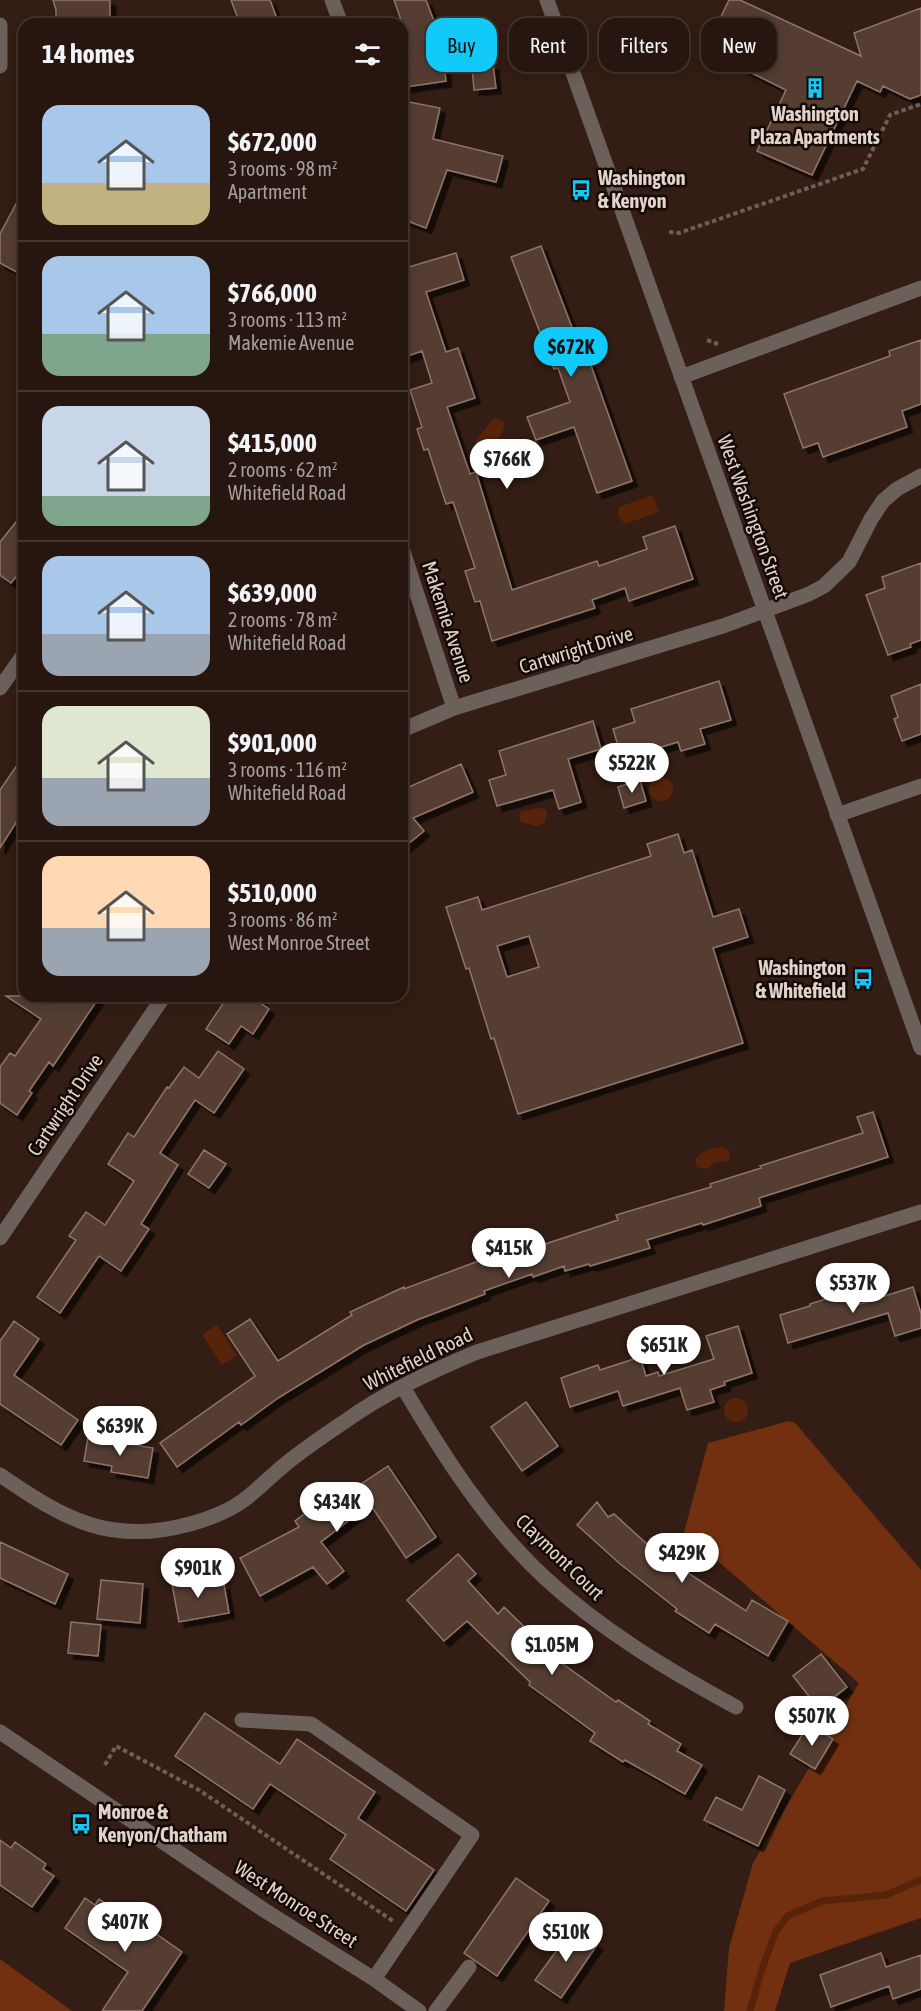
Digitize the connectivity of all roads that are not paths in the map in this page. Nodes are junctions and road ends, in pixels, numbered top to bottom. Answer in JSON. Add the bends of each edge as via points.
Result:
{"nodes":[{"id":1,"x":332,"y":0,"type":"edge"},
{"id":2,"x":547,"y":0,"type":"edge"},
{"id":3,"x":339,"y":18,"type":"edge"},
{"id":4,"x":0,"y":25,"type":"edge"},
{"id":5,"x":0,"y":66,"type":"edge"},
{"id":6,"x":921,"y":288,"type":"edge"},
{"id":7,"x":681,"y":377,"type":"junction"},
{"id":8,"x":921,"y":476,"type":"edge"},
{"id":9,"x":408,"y":566,"type":"edge"},
{"id":10,"x":764,"y":611,"type":"junction"},
{"id":11,"x":18,"y":662,"type":"edge"},
{"id":12,"x":0,"y":688,"type":"edge"},
{"id":13,"x":454,"y":708,"type":"junction"},
{"id":14,"x":408,"y":727,"type":"edge"},
{"id":15,"x":921,"y":786,"type":"edge"},
{"id":16,"x":837,"y":815,"type":"junction"},
{"id":17,"x":160,"y":1002,"type":"edge"},
{"id":18,"x":921,"y":1048,"type":"edge"},
{"id":19,"x":921,"y":1212,"type":"edge"},
{"id":20,"x":0,"y":1238,"type":"edge"},
{"id":21,"x":403,"y":1387,"type":"junction"},
{"id":22,"x":0,"y":1475,"type":"edge"},
{"id":23,"x":736,"y":1707,"type":"dead end"},
{"id":24,"x":242,"y":1720,"type":"dead end"},
{"id":25,"x":0,"y":1732,"type":"edge"},
{"id":26,"x":469,"y":1967,"type":"dead end"},
{"id":27,"x":374,"y":1979,"type":"junction"},
{"id":28,"x":412,"y":2009,"type":"edge"},
{"id":29,"x":436,"y":2011,"type":"edge"}],
"edges":[{"from":1,"to":3,"type":"street"},
{"from":2,"to":7,"type":"street","name":"West Washington Street"},
{"from":4,"to":5,"type":"street"},
{"from":6,"to":7,"type":"street"},
{"from":7,"to":10,"type":"street","name":"West Washington Street"},
{"from":8,"to":10,"type":"street","name":"Cartwright Drive","via":[[883,501],[837,576],[809,594]]},
{"from":9,"to":13,"type":"street","name":"Makemie Avenue"},
{"from":10,"to":13,"type":"street","name":"Cartwright Drive"},
{"from":10,"to":16,"type":"street","name":"West Washington Street"},
{"from":11,"to":12,"type":"street"},
{"from":13,"to":14,"type":"street","name":"Cartwright Drive"},
{"from":15,"to":16,"type":"street"},
{"from":16,"to":18,"type":"street","name":"West Washington Street"},
{"from":17,"to":20,"type":"street","name":"Cartwright Drive"},
{"from":19,"to":21,"type":"street","name":"Whitefield Road","via":[[477,1352]]},
{"from":21,"to":22,"type":"street","name":"Whitefield Road","via":[[347,1419],[242,1502],[205,1520],[173,1529],[147,1533],[87,1525],[55,1511]]},
{"from":21,"to":23,"type":"street","name":"Claymont Court","via":[[477,1502],[543,1576],[601,1625]]},
{"from":24,"to":27,"type":"street","via":[[311,1724],[472,1835]]},
{"from":25,"to":27,"type":"street","name":"West Monroe Street","via":[[264,1910]]},
{"from":26,"to":29,"type":"street"},
{"from":27,"to":28,"type":"street","name":"West Monroe Street"}]}
